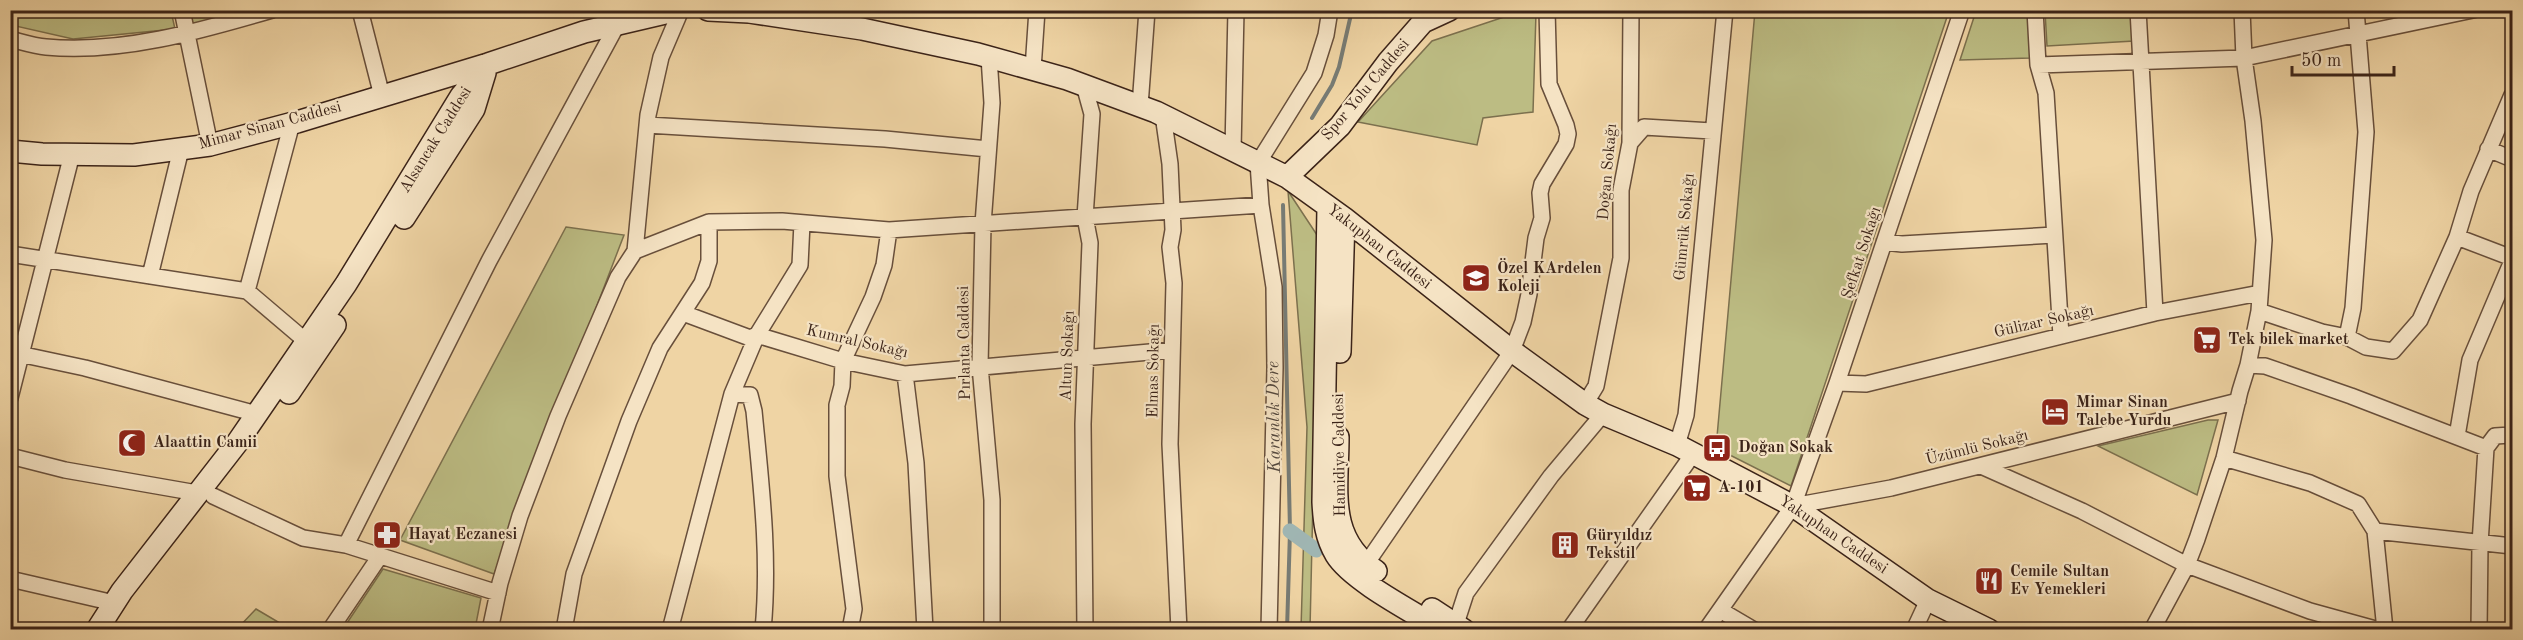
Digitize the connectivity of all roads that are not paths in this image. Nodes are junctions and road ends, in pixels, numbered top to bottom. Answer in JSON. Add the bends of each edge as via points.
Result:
{"nodes":[{"id":1,"x":182,"y":10,"type":"edge"},
{"id":2,"x":272,"y":10,"type":"edge"},
{"id":3,"x":360,"y":10,"type":"edge"},
{"id":4,"x":680,"y":10,"type":"edge"},
{"id":5,"x":708,"y":10,"type":"edge"},
{"id":6,"x":1037,"y":10,"type":"edge"},
{"id":7,"x":1147,"y":10,"type":"edge"},
{"id":8,"x":1236,"y":10,"type":"edge"},
{"id":9,"x":1330,"y":10,"type":"edge"},
{"id":10,"x":1449,"y":10,"type":"edge"},
{"id":11,"x":1547,"y":10,"type":"edge"},
{"id":12,"x":1631,"y":10,"type":"edge"},
{"id":13,"x":1725,"y":10,"type":"edge"},
{"id":14,"x":1962,"y":10,"type":"edge"},
{"id":15,"x":2035,"y":10,"type":"edge"},
{"id":16,"x":2138,"y":10,"type":"edge"},
{"id":17,"x":2242,"y":10,"type":"edge"},
{"id":18,"x":2356,"y":10,"type":"edge"},
{"id":19,"x":2473,"y":10,"type":"edge"},
{"id":20,"x":617,"y":25,"type":"junction"},
{"id":21,"x":187,"y":32,"type":"junction"},
{"id":22,"x":2359,"y":35,"type":"junction"},
{"id":23,"x":10,"y":39,"type":"edge"},
{"id":24,"x":989,"y":57,"type":"junction"},
{"id":25,"x":2244,"y":58,"type":"junction"},
{"id":26,"x":2141,"y":63,"type":"junction"},
{"id":27,"x":488,"y":64,"type":"junction"},
{"id":28,"x":2038,"y":65,"type":"junction"},
{"id":29,"x":1033,"y":69,"type":"junction"},
{"id":30,"x":1084,"y":85,"type":"junction"},
{"id":31,"x":2512,"y":95,"type":"edge"},
{"id":32,"x":382,"y":96,"type":"junction"},
{"id":33,"x":1140,"y":106,"type":"junction"},
{"id":34,"x":1162,"y":115,"type":"junction"},
{"id":35,"x":292,"y":123,"type":"junction"},
{"id":36,"x":647,"y":125,"type":"junction"},
{"id":37,"x":1712,"y":131,"type":"junction"},
{"id":38,"x":1630,"y":143,"type":"junction"},
{"id":39,"x":210,"y":145,"type":"junction"},
{"id":40,"x":181,"y":149,"type":"junction"},
{"id":41,"x":988,"y":149,"type":"junction"},
{"id":42,"x":2488,"y":149,"type":"junction"},
{"id":43,"x":1233,"y":150,"type":"junction"},
{"id":44,"x":10,"y":151,"type":"edge"},
{"id":45,"x":72,"y":154,"type":"junction"},
{"id":46,"x":2512,"y":159,"type":"edge"},
{"id":47,"x":1258,"y":163,"type":"junction"},
{"id":48,"x":1287,"y":177,"type":"junction"},
{"id":49,"x":1261,"y":205,"type":"junction"},
{"id":50,"x":1171,"y":212,"type":"junction"},
{"id":51,"x":1336,"y":213,"type":"junction"},
{"id":52,"x":1085,"y":217,"type":"junction"},
{"id":53,"x":709,"y":222,"type":"junction"},
{"id":54,"x":802,"y":223,"type":"junction"},
{"id":55,"x":983,"y":224,"type":"junction"},
{"id":56,"x":889,"y":230,"type":"junction"},
{"id":57,"x":2054,"y":235,"type":"junction"},
{"id":58,"x":2457,"y":237,"type":"junction"},
{"id":59,"x":1884,"y":242,"type":"junction"},
{"id":60,"x":635,"y":251,"type":"junction"},
{"id":61,"x":10,"y":254,"type":"edge"},
{"id":62,"x":2512,"y":259,"type":"edge"},
{"id":63,"x":46,"y":260,"type":"junction"},
{"id":64,"x":150,"y":276,"type":"junction"},
{"id":65,"x":247,"y":291,"type":"junction"},
{"id":66,"x":2260,"y":292,"type":"junction"},
{"id":67,"x":2259,"y":311,"type":"junction"},
{"id":68,"x":683,"y":314,"type":"junction"},
{"id":69,"x":2156,"y":314,"type":"junction"},
{"id":70,"x":757,"y":335,"type":"junction"},
{"id":71,"x":2061,"y":336,"type":"junction"},
{"id":72,"x":2347,"y":337,"type":"junction"},
{"id":73,"x":307,"y":342,"type":"junction"},
{"id":74,"x":1172,"y":350,"type":"junction"},
{"id":75,"x":1512,"y":351,"type":"junction"},
{"id":76,"x":16,"y":354,"type":"edge"},
{"id":77,"x":1086,"y":357,"type":"junction"},
{"id":78,"x":843,"y":361,"type":"junction"},
{"id":79,"x":2248,"y":365,"type":"junction"},
{"id":80,"x":980,"y":366,"type":"junction"},
{"id":81,"x":905,"y":374,"type":"junction"},
{"id":82,"x":1837,"y":383,"type":"junction"},
{"id":83,"x":732,"y":394,"type":"junction"},
{"id":84,"x":10,"y":398,"type":"edge"},
{"id":85,"x":2238,"y":401,"type":"junction"},
{"id":86,"x":1594,"y":409,"type":"junction"},
{"id":87,"x":257,"y":414,"type":"junction"},
{"id":88,"x":2512,"y":433,"type":"edge"},
{"id":89,"x":2457,"y":436,"type":"junction"},
{"id":90,"x":2486,"y":448,"type":"junction"},
{"id":91,"x":1685,"y":449,"type":"junction"},
{"id":92,"x":10,"y":456,"type":"edge"},
{"id":93,"x":2224,"y":458,"type":"junction"},
{"id":94,"x":1982,"y":466,"type":"junction"},
{"id":95,"x":205,"y":495,"type":"junction"},
{"id":96,"x":1793,"y":506,"type":"junction"},
{"id":97,"x":2374,"y":531,"type":"junction"},
{"id":98,"x":2480,"y":544,"type":"junction"},
{"id":99,"x":346,"y":545,"type":"junction"},
{"id":100,"x":2512,"y":546,"type":"edge"},
{"id":101,"x":380,"y":556,"type":"junction"},
{"id":102,"x":2187,"y":565,"type":"junction"},
{"id":103,"x":1362,"y":570,"type":"junction"},
{"id":104,"x":10,"y":579,"type":"edge"},
{"id":105,"x":498,"y":593,"type":"junction"},
{"id":106,"x":1928,"y":600,"type":"junction"},
{"id":107,"x":114,"y":603,"type":"junction"},
{"id":108,"x":1720,"y":610,"type":"junction"},
{"id":109,"x":1454,"y":628,"type":"edge"},
{"id":110,"x":97,"y":630,"type":"edge"},
{"id":111,"x":112,"y":630,"type":"edge"},
{"id":112,"x":330,"y":630,"type":"edge"},
{"id":113,"x":490,"y":630,"type":"edge"},
{"id":114,"x":564,"y":630,"type":"edge"},
{"id":115,"x":670,"y":630,"type":"edge"},
{"id":116,"x":764,"y":630,"type":"edge"},
{"id":117,"x":850,"y":630,"type":"edge"},
{"id":118,"x":925,"y":630,"type":"edge"},
{"id":119,"x":992,"y":630,"type":"edge"},
{"id":120,"x":1085,"y":630,"type":"edge"},
{"id":121,"x":1179,"y":630,"type":"edge"},
{"id":122,"x":1269,"y":630,"type":"edge"},
{"id":123,"x":1569,"y":630,"type":"edge"},
{"id":124,"x":1706,"y":630,"type":"edge"},
{"id":125,"x":1754,"y":630,"type":"edge"},
{"id":126,"x":1914,"y":630,"type":"edge"},
{"id":127,"x":1989,"y":630,"type":"edge"},
{"id":128,"x":2152,"y":630,"type":"edge"},
{"id":129,"x":2379,"y":630,"type":"edge"},
{"id":130,"x":2385,"y":630,"type":"edge"},
{"id":131,"x":2479,"y":630,"type":"edge"}],
"edges":[{"from":1,"to":21,"type":"street"},
{"from":2,"to":21,"type":"street"},
{"from":3,"to":32,"type":"street"},
{"from":4,"to":20,"type":"street","name":"Mimar Sinan Caddesi"},
{"from":4,"to":36,"type":"street","via":[[661,57]]},
{"from":5,"to":24,"type":"street","name":"Yakuphan Caddesi","via":[[749,12],[862,29]]},
{"from":6,"to":29,"type":"street"},
{"from":7,"to":33,"type":"street"},
{"from":8,"to":43,"type":"street"},
{"from":9,"to":47,"type":"street","via":[[1314,73]]},
{"from":10,"to":48,"type":"street","name":"Spor Yolu Caddesi","via":[[1424,22],[1340,126]]},
{"from":11,"to":75,"type":"street","via":[[1549,84],[1568,134],[1542,184],[1542,218],[1529,294]]},
{"from":12,"to":38,"type":"street","name":"Doğan Sokağı"},
{"from":13,"to":37,"type":"street","name":"Gümrük Sokağı"},
{"from":14,"to":59,"type":"street","name":"Şefkat Sokağı"},
{"from":15,"to":28,"type":"street"},
{"from":16,"to":26,"type":"street"},
{"from":17,"to":25,"type":"street"},
{"from":18,"to":22,"type":"street"},
{"from":19,"to":22,"type":"street"},
{"from":20,"to":27,"type":"street","name":"Mimar Sinan Caddesi"},
{"from":20,"to":99,"type":"street","via":[[489,261]]},
{"from":21,"to":23,"type":"street","via":[[103,48],[45,47]]},
{"from":21,"to":39,"type":"street"},
{"from":22,"to":25,"type":"street"},
{"from":22,"to":72,"type":"street","via":[[2366,132],[2353,308]]},
{"from":24,"to":29,"type":"street","name":"Yakuphan Caddesi"},
{"from":24,"to":41,"type":"street","name":"Pırlanta Caddesi","via":[[992,103]]},
{"from":25,"to":26,"type":"street"},
{"from":25,"to":66,"type":"street","via":[[2264,240]]},
{"from":26,"to":28,"type":"street"},
{"from":26,"to":69,"type":"street"},
{"from":27,"to":32,"type":"street","name":"Mimar Sinan Caddesi"},
{"from":27,"to":73,"type":"street","name":"Alsancak Caddesi","via":[[461,96]]},
{"from":27,"to":95,"type":"street","name":"Alsancak Caddesi","via":[[474,109],[314,359]]},
{"from":28,"to":57,"type":"street","via":[[2046,93]]},
{"from":29,"to":30,"type":"street","name":"Yakuphan Caddesi"},
{"from":30,"to":33,"type":"street","name":"Yakuphan Caddesi"},
{"from":30,"to":52,"type":"street","name":"Altun Sokağı","via":[[1092,114]]},
{"from":31,"to":42,"type":"street"},
{"from":32,"to":35,"type":"street","name":"Mimar Sinan Caddesi"},
{"from":33,"to":34,"type":"street","name":"Yakuphan Caddesi"},
{"from":34,"to":43,"type":"street","name":"Yakuphan Caddesi"},
{"from":34,"to":50,"type":"street","name":"Elmas Sokağı","via":[[1170,164]]},
{"from":35,"to":39,"type":"street","name":"Mimar Sinan Caddesi"},
{"from":35,"to":65,"type":"street"},
{"from":36,"to":41,"type":"street"},
{"from":36,"to":60,"type":"street"},
{"from":37,"to":38,"type":"street","via":[[1644,128]]},
{"from":37,"to":91,"type":"street","name":"Gümrük Sokağı"},
{"from":38,"to":86,"type":"street","name":"Doğan Sokağı","via":[[1621,190],[1621,258]]},
{"from":39,"to":40,"type":"street","name":"Mimar Sinan Caddesi"},
{"from":40,"to":45,"type":"street","name":"Mimar Sinan Caddesi"},
{"from":40,"to":64,"type":"street"},
{"from":41,"to":55,"type":"street","name":"Pırlanta Caddesi"},
{"from":42,"to":46,"type":"street"},
{"from":42,"to":58,"type":"street"},
{"from":43,"to":47,"type":"street","name":"Yakuphan Caddesi"},
{"from":44,"to":45,"type":"street","name":"Mimar Sinan Caddesi"},
{"from":45,"to":63,"type":"street"},
{"from":47,"to":48,"type":"street","name":"Yakuphan Caddesi"},
{"from":47,"to":49,"type":"street"},
{"from":48,"to":51,"type":"street","name":"Yakuphan Caddesi"},
{"from":49,"to":50,"type":"street"},
{"from":49,"to":122,"type":"street","via":[[1274,287]]},
{"from":50,"to":52,"type":"street"},
{"from":50,"to":74,"type":"street","name":"Elmas Sokağı"},
{"from":51,"to":75,"type":"street","name":"Yakuphan Caddesi"},
{"from":51,"to":103,"type":"street","name":"Hamidiye Caddesi","via":[[1338,516],[1347,545]]},
{"from":52,"to":55,"type":"street"},
{"from":52,"to":77,"type":"street","name":"Altun Sokağı","via":[[1090,243]]},
{"from":53,"to":54,"type":"street"},
{"from":53,"to":60,"type":"street"},
{"from":53,"to":68,"type":"street","via":[[709,261]]},
{"from":54,"to":56,"type":"street"},
{"from":54,"to":70,"type":"street","via":[[800,265]]},
{"from":55,"to":56,"type":"street"},
{"from":55,"to":80,"type":"street","name":"Pırlanta Caddesi"},
{"from":56,"to":78,"type":"street","via":[[884,265],[873,297]]},
{"from":57,"to":59,"type":"street"},
{"from":57,"to":71,"type":"street"},
{"from":58,"to":62,"type":"street"},
{"from":58,"to":72,"type":"street","via":[[2420,320],[2393,351],[2366,347]]},
{"from":59,"to":82,"type":"street","name":"Şefkat Sokağı"},
{"from":60,"to":105,"type":"street","via":[[618,277],[558,416],[520,516]]},
{"from":61,"to":63,"type":"street"},
{"from":62,"to":89,"type":"street","via":[[2470,360]]},
{"from":63,"to":64,"type":"street"},
{"from":63,"to":76,"type":"street"},
{"from":64,"to":65,"type":"street"},
{"from":65,"to":73,"type":"street"},
{"from":66,"to":67,"type":"street"},
{"from":66,"to":69,"type":"street","name":"Gülizar Sokağı"},
{"from":67,"to":72,"type":"street"},
{"from":67,"to":79,"type":"street"},
{"from":68,"to":70,"type":"street","name":"Kumral Sokağı","via":[[750,338]]},
{"from":68,"to":114,"type":"street","via":[[660,348],[629,421],[574,574]]},
{"from":69,"to":71,"type":"street","name":"Gülizar Sokağı"},
{"from":70,"to":78,"type":"street","name":"Kumral Sokağı"},
{"from":70,"to":83,"type":"street"},
{"from":71,"to":82,"type":"street","name":"Gülizar Sokağı","via":[[1866,384]]},
{"from":73,"to":87,"type":"street","name":"Alsancak Caddesi"},
{"from":74,"to":77,"type":"street","name":"Kumral Sokağı"},
{"from":74,"to":121,"type":"street","name":"Elmas Sokağı","via":[[1170,444]]},
{"from":75,"to":86,"type":"street","name":"Yakuphan Caddesi"},
{"from":75,"to":103,"type":"street"},
{"from":76,"to":84,"type":"street"},
{"from":76,"to":87,"type":"street","via":[[85,368]]},
{"from":77,"to":80,"type":"street","name":"Kumral Sokağı"},
{"from":77,"to":120,"type":"street","name":"Altun Sokağı"},
{"from":78,"to":81,"type":"street","name":"Kumral Sokağı"},
{"from":78,"to":117,"type":"street","via":[[837,405],[837,476],[854,609]]},
{"from":79,"to":85,"type":"street"},
{"from":79,"to":89,"type":"street","via":[[2265,366]]},
{"from":80,"to":81,"type":"street","name":"Kumral Sokağı"},
{"from":80,"to":119,"type":"street","name":"Pırlanta Caddesi","via":[[992,500]]},
{"from":81,"to":118,"type":"street","via":[[916,463]]},
{"from":82,"to":96,"type":"street","name":"Şefkat Sokağı"},
{"from":83,"to":115,"type":"street"},
{"from":83,"to":116,"type":"street","via":[[750,395],[754,411],[764,512]]},
{"from":85,"to":93,"type":"street"},
{"from":85,"to":94,"type":"street","name":"Üzümlü Sokağı"},
{"from":86,"to":91,"type":"street","name":"Yakuphan Caddesi"},
{"from":86,"to":109,"type":"street","name":"Doğan Sokağı","via":[[1466,593]]},
{"from":87,"to":95,"type":"street","name":"Alsancak Caddesi"},
{"from":88,"to":90,"type":"street","via":[[2495,436]]},
{"from":89,"to":90,"type":"street"},
{"from":90,"to":98,"type":"street"},
{"from":91,"to":96,"type":"street","name":"Yakuphan Caddesi"},
{"from":91,"to":123,"type":"street","name":"Gümrük Sokağı"},
{"from":92,"to":95,"type":"street"},
{"from":93,"to":97,"type":"street","via":[[2310,483],[2358,504]]},
{"from":93,"to":102,"type":"street"},
{"from":94,"to":96,"type":"street","name":"Üzümlü Sokağı"},
{"from":94,"to":102,"type":"street"},
{"from":95,"to":99,"type":"street","via":[[303,538]]},
{"from":95,"to":107,"type":"street","name":"Alsancak Caddesi"},
{"from":95,"to":111,"type":"street","name":"Alsancak Caddesi"},
{"from":96,"to":106,"type":"street","name":"Yakuphan Caddesi"},
{"from":96,"to":108,"type":"street","name":"Şefkat Sokağı"},
{"from":97,"to":98,"type":"street"},
{"from":97,"to":130,"type":"street"},
{"from":98,"to":100,"type":"street"},
{"from":98,"to":131,"type":"street"},
{"from":99,"to":101,"type":"street"},
{"from":101,"to":105,"type":"street"},
{"from":101,"to":112,"type":"street"},
{"from":102,"to":128,"type":"street"},
{"from":102,"to":129,"type":"street","via":[[2310,611]]},
{"from":103,"to":109,"type":"street","name":"Hamidiye Caddesi"},
{"from":104,"to":107,"type":"street"},
{"from":105,"to":113,"type":"street"},
{"from":106,"to":126,"type":"street"},
{"from":106,"to":127,"type":"street","name":"Yakuphan Caddesi"},
{"from":107,"to":110,"type":"street","name":"Alsancak Caddesi"},
{"from":108,"to":124,"type":"street","name":"Şefkat Sokağı"},
{"from":108,"to":125,"type":"street"}]}
